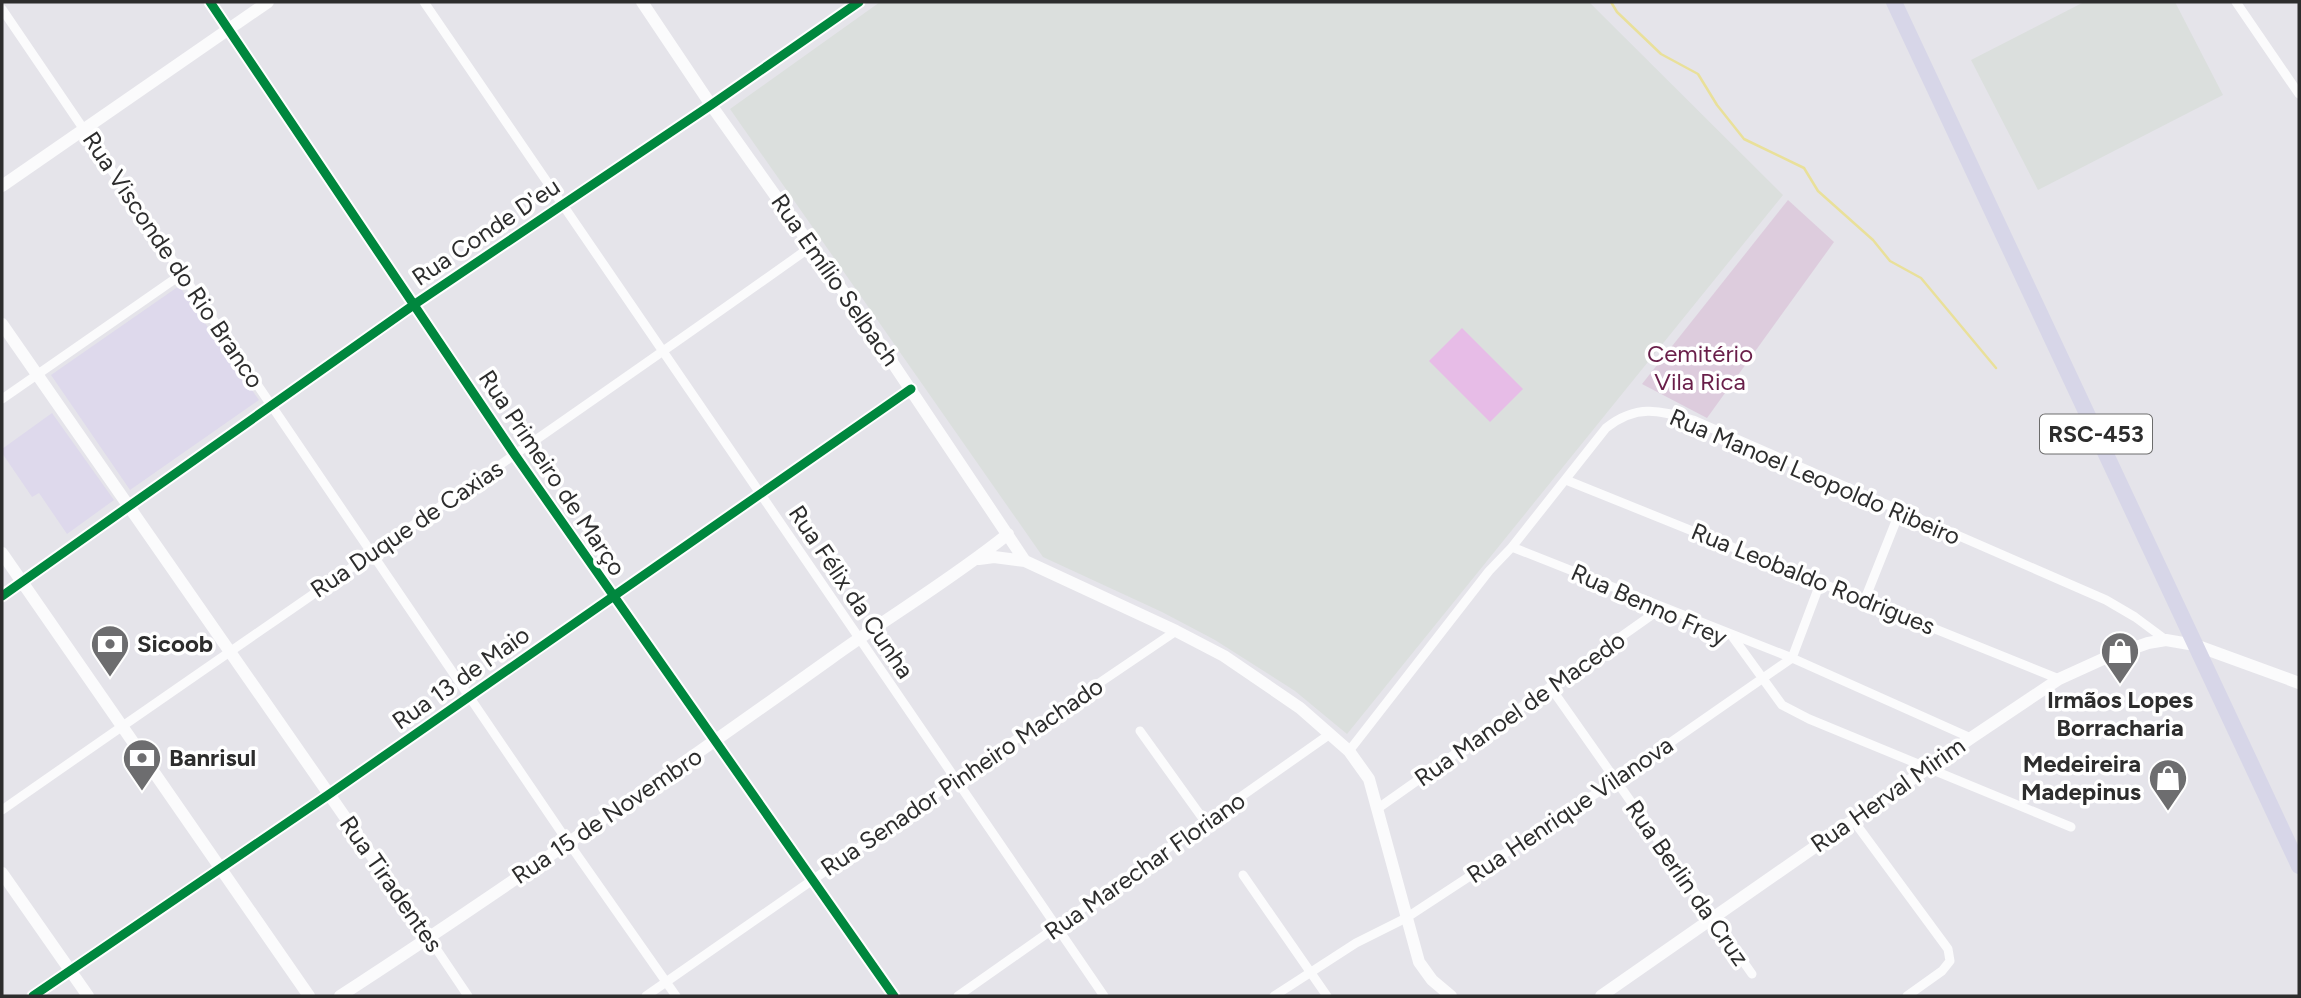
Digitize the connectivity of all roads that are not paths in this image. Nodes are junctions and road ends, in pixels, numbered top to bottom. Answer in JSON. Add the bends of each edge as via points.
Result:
{"nodes":[{"id":1,"x":211,"y":2,"type":"edge"},
{"id":2,"x":268,"y":2,"type":"edge"},
{"id":3,"x":424,"y":2,"type":"edge"},
{"id":4,"x":642,"y":2,"type":"edge"},
{"id":5,"x":859,"y":2,"type":"edge"},
{"id":6,"x":1894,"y":2,"type":"edge"},
{"id":7,"x":2236,"y":2,"type":"edge"},
{"id":8,"x":2,"y":9,"type":"edge"},
{"id":9,"x":229,"y":29,"type":"junction"},
{"id":10,"x":2299,"y":94,"type":"edge"},
{"id":11,"x":711,"y":105,"type":"junction"},
{"id":12,"x":84,"y":129,"type":"junction"},
{"id":13,"x":2,"y":186,"type":"edge"},
{"id":14,"x":561,"y":205,"type":"junction"},
{"id":15,"x":812,"y":246,"type":"junction"},
{"id":16,"x":182,"y":274,"type":"junction"},
{"id":17,"x":415,"y":304,"type":"junction"},
{"id":18,"x":2,"y":324,"type":"edge"},
{"id":19,"x":663,"y":352,"type":"junction"},
{"id":20,"x":37,"y":374,"type":"junction"},
{"id":21,"x":911,"y":389,"type":"junction"},
{"id":22,"x":2,"y":399,"type":"edge"},
{"id":23,"x":271,"y":405,"type":"junction"},
{"id":24,"x":515,"y":455,"type":"junction"},
{"id":25,"x":1566,"y":480,"type":"junction"},
{"id":26,"x":761,"y":494,"type":"junction"},
{"id":27,"x":129,"y":506,"type":"junction"},
{"id":28,"x":1900,"y":511,"type":"junction"},
{"id":29,"x":1008,"y":534,"type":"junction"},
{"id":30,"x":1512,"y":547,"type":"junction"},
{"id":31,"x":372,"y":553,"type":"junction"},
{"id":32,"x":2,"y":554,"type":"edge"},
{"id":33,"x":976,"y":559,"type":"junction"},
{"id":34,"x":1025,"y":561,"type":"junction"},
{"id":35,"x":1821,"y":581,"type":"junction"},
{"id":36,"x":22,"y":583,"type":"junction"},
{"id":37,"x":2,"y":596,"type":"edge"},
{"id":38,"x":613,"y":596,"type":"junction"},
{"id":39,"x":1865,"y":599,"type":"junction"},
{"id":40,"x":1663,"y":607,"type":"junction"},
{"id":41,"x":1176,"y":631,"type":"junction"},
{"id":42,"x":1731,"y":635,"type":"junction"},
{"id":43,"x":860,"y":637,"type":"junction"},
{"id":44,"x":2166,"y":640,"type":"junction"},
{"id":45,"x":2195,"y":645,"type":"junction"},
{"id":46,"x":229,"y":650,"type":"junction"},
{"id":47,"x":1792,"y":658,"type":"junction"},
{"id":48,"x":2059,"y":679,"type":"junction"},
{"id":49,"x":1763,"y":680,"type":"junction"},
{"id":50,"x":2299,"y":683,"type":"edge"},
{"id":51,"x":1551,"y":688,"type":"junction"},
{"id":52,"x":469,"y":696,"type":"junction"},
{"id":53,"x":122,"y":726,"type":"junction"},
{"id":54,"x":1140,"y":731,"type":"dead end"},
{"id":55,"x":1331,"y":734,"type":"junction"},
{"id":56,"x":1971,"y":738,"type":"junction"},
{"id":57,"x":714,"y":742,"type":"junction"},
{"id":58,"x":1349,"y":751,"type":"junction"},
{"id":59,"x":1929,"y":767,"type":"junction"},
{"id":60,"x":956,"y":780,"type":"junction"},
{"id":61,"x":1615,"y":781,"type":"junction"},
{"id":62,"x":328,"y":794,"type":"junction"},
{"id":63,"x":1377,"y":809,"type":"junction"},
{"id":64,"x":2,"y":810,"type":"edge"},
{"id":65,"x":1853,"y":820,"type":"junction"},
{"id":66,"x":1206,"y":823,"type":"junction"},
{"id":67,"x":2071,"y":827,"type":"dead end"},
{"id":68,"x":568,"y":842,"type":"junction"},
{"id":69,"x":2299,"y":866,"type":"edge"},
{"id":70,"x":219,"y":868,"type":"junction"},
{"id":71,"x":2,"y":873,"type":"edge"},
{"id":72,"x":1243,"y":875,"type":"dead end"},
{"id":73,"x":812,"y":880,"type":"junction"},
{"id":74,"x":1406,"y":918,"type":"junction"},
{"id":75,"x":1711,"y":918,"type":"junction"},
{"id":76,"x":1057,"y":928,"type":"junction"},
{"id":77,"x":429,"y":938,"type":"junction"},
{"id":78,"x":70,"y":971,"type":"junction"},
{"id":79,"x":1309,"y":971,"type":"junction"},
{"id":80,"x":1752,"y":974,"type":"dead end"},
{"id":81,"x":666,"y":982,"type":"junction"},
{"id":82,"x":33,"y":996,"type":"edge"},
{"id":83,"x":88,"y":996,"type":"edge"},
{"id":84,"x":309,"y":996,"type":"edge"},
{"id":85,"x":340,"y":996,"type":"edge"},
{"id":86,"x":468,"y":996,"type":"edge"},
{"id":87,"x":646,"y":996,"type":"edge"},
{"id":88,"x":676,"y":996,"type":"edge"},
{"id":89,"x":894,"y":996,"type":"edge"},
{"id":90,"x":958,"y":996,"type":"edge"},
{"id":91,"x":1104,"y":996,"type":"edge"},
{"id":92,"x":1273,"y":996,"type":"edge"},
{"id":93,"x":1327,"y":996,"type":"edge"},
{"id":94,"x":1451,"y":996,"type":"edge"},
{"id":95,"x":1601,"y":996,"type":"edge"},
{"id":96,"x":1908,"y":996,"type":"edge"}],
"edges":[{"from":1,"to":9,"type":"street","name":"Rua Primeiro de Março"},
{"from":2,"to":9,"type":"main road"},
{"from":3,"to":14,"type":"street","name":"Rua Félix da Cunha"},
{"from":4,"to":11,"type":"main road","name":"Rua Emílio Selbach"},
{"from":5,"to":11,"type":"street","name":"Rua Conde D'eu"},
{"from":6,"to":45,"type":"highway","number":"RSC-453"},
{"from":7,"to":10,"type":"street"},
{"from":8,"to":12,"type":"street","name":"Rua Visconde do Rio Branco"},
{"from":9,"to":12,"type":"main road"},
{"from":9,"to":17,"type":"street","name":"Rua Primeiro de Março"},
{"from":11,"to":14,"type":"main road","name":"Rua Conde D'eu"},
{"from":11,"to":15,"type":"main road","name":"Rua Emílio Selbach"},
{"from":12,"to":13,"type":"main road"},
{"from":12,"to":16,"type":"street","name":"Rua Visconde do Rio Branco"},
{"from":14,"to":17,"type":"main road","name":"Rua Conde D'eu"},
{"from":14,"to":19,"type":"street","name":"Rua Félix da Cunha"},
{"from":15,"to":19,"type":"street","name":"Rua Duque de Caxias"},
{"from":15,"to":21,"type":"main road","name":"Rua Emílio Selbach"},
{"from":16,"to":20,"type":"street"},
{"from":16,"to":23,"type":"street","name":"Rua Visconde do Rio Branco"},
{"from":17,"to":23,"type":"main road","name":"Rua Conde D'eu"},
{"from":17,"to":24,"type":"street","name":"Rua Primeiro de Março"},
{"from":18,"to":20,"type":"main road","name":"Rua Tiradentes"},
{"from":19,"to":24,"type":"street","name":"Rua Duque de Caxias"},
{"from":19,"to":26,"type":"street","name":"Rua Félix da Cunha"},
{"from":20,"to":22,"type":"street"},
{"from":20,"to":27,"type":"main road","name":"Rua Tiradentes"},
{"from":21,"to":26,"type":"street","name":"Rua 13 de Maio"},
{"from":21,"to":29,"type":"main road","name":"Rua Emílio Selbach"},
{"from":23,"to":27,"type":"main road","name":"Rua Conde D'eu"},
{"from":23,"to":31,"type":"street","name":"Rua Visconde do Rio Branco"},
{"from":24,"to":31,"type":"street","name":"Rua Duque de Caxias"},
{"from":24,"to":38,"type":"street","name":"Rua Primeiro de Março"},
{"from":25,"to":28,"type":"street","name":"Rua Manoel Leopoldo Ribeiro","via":[[1620,416],[1665,412]]},
{"from":25,"to":30,"type":"street","name":"Rua Manoel Leopoldo Ribeiro"},
{"from":25,"to":35,"type":"street","name":"Rua Leobaldo Rodrigues"},
{"from":26,"to":38,"type":"street","name":"Rua 13 de Maio"},
{"from":26,"to":43,"type":"street","name":"Rua Félix da Cunha"},
{"from":27,"to":36,"type":"main road","name":"Rua Conde D'eu"},
{"from":27,"to":46,"type":"main road","name":"Rua Tiradentes"},
{"from":28,"to":39,"type":"street"},
{"from":28,"to":44,"type":"street","name":"Rua Manoel Leopoldo Ribeiro","via":[[2105,600]]},
{"from":29,"to":33,"type":"main road","name":"Rua 15 de Novembro"},
{"from":29,"to":34,"type":"main road","name":"Rua Emílio Selbach"},
{"from":30,"to":40,"type":"street","name":"Rua Benno Frey"},
{"from":30,"to":58,"type":"street","name":"Rua Manoel Leopoldo Ribeiro"},
{"from":31,"to":46,"type":"street","name":"Rua Duque de Caxias"},
{"from":31,"to":52,"type":"street","name":"Rua Visconde do Rio Branco"},
{"from":32,"to":36,"type":"main road"},
{"from":33,"to":34,"type":"main road"},
{"from":33,"to":43,"type":"main road","name":"Rua 15 de Novembro"},
{"from":34,"to":41,"type":"main road"},
{"from":35,"to":39,"type":"street","name":"Rua Leobaldo Rodrigues"},
{"from":35,"to":47,"type":"street"},
{"from":36,"to":37,"type":"main road","name":"Rua Conde D'eu"},
{"from":36,"to":53,"type":"main road"},
{"from":38,"to":52,"type":"street","name":"Rua 13 de Maio"},
{"from":38,"to":57,"type":"street","name":"Rua Primeiro de Março"},
{"from":39,"to":48,"type":"street","name":"Rua Leobaldo Rodrigues"},
{"from":40,"to":42,"type":"street","name":"Rua Benno Frey"},
{"from":40,"to":51,"type":"street","name":"Rua Manoel de Macedo"},
{"from":41,"to":55,"type":"main road","via":[[1224,656]]},
{"from":41,"to":60,"type":"street","name":"Rua Senador Pinheiro Machado"},
{"from":42,"to":47,"type":"street"},
{"from":42,"to":49,"type":"street","name":"Rua Benno Frey"},
{"from":43,"to":57,"type":"main road","name":"Rua 15 de Novembro"},
{"from":43,"to":60,"type":"street","name":"Rua Félix da Cunha"},
{"from":44,"to":45,"type":"main road","name":"Rua Herval Mirim"},
{"from":44,"to":48,"type":"main road","name":"Rua Herval Mirim","via":[[2103,659]]},
{"from":45,"to":50,"type":"main road","name":"Rua Herval Mirim"},
{"from":45,"to":69,"type":"highway","number":"RSC-453"},
{"from":46,"to":53,"type":"street","name":"Rua Duque de Caxias"},
{"from":46,"to":62,"type":"main road","name":"Rua Tiradentes"},
{"from":47,"to":49,"type":"street","name":"Rua Henrique Vilanova"},
{"from":47,"to":56,"type":"street"},
{"from":48,"to":56,"type":"main road","name":"Rua Herval Mirim"},
{"from":49,"to":59,"type":"street","name":"Rua Benno Frey","via":[[1782,705]]},
{"from":49,"to":61,"type":"street","name":"Rua Henrique Vilanova"},
{"from":51,"to":61,"type":"street","name":"Rua Berlin da Cruz"},
{"from":51,"to":63,"type":"street","name":"Rua Manoel de Macedo"},
{"from":52,"to":62,"type":"street","name":"Rua 13 de Maio"},
{"from":52,"to":68,"type":"street","name":"Rua Visconde do Rio Branco"},
{"from":53,"to":64,"type":"street","name":"Rua Duque de Caxias"},
{"from":53,"to":70,"type":"main road"},
{"from":54,"to":66,"type":"street"},
{"from":55,"to":58,"type":"main road"},
{"from":55,"to":66,"type":"street","name":"Rua Marechar Floriano"},
{"from":56,"to":59,"type":"main road","name":"Rua Herval Mirim"},
{"from":57,"to":68,"type":"main road","name":"Rua 15 de Novembro"},
{"from":57,"to":73,"type":"street","name":"Rua Primeiro de Março"},
{"from":58,"to":63,"type":"main road","via":[[1368,779]]},
{"from":59,"to":65,"type":"main road","name":"Rua Herval Mirim"},
{"from":59,"to":67,"type":"street","name":"Rua Benno Frey"},
{"from":60,"to":73,"type":"street","name":"Rua Senador Pinheiro Machado"},
{"from":60,"to":76,"type":"street","name":"Rua Félix da Cunha"},
{"from":61,"to":74,"type":"street","name":"Rua Henrique Vilanova"},
{"from":61,"to":75,"type":"street","name":"Rua Berlin da Cruz"},
{"from":62,"to":70,"type":"street","name":"Rua 13 de Maio"},
{"from":62,"to":77,"type":"main road","name":"Rua Tiradentes"},
{"from":63,"to":74,"type":"main road"},
{"from":65,"to":75,"type":"main road","name":"Rua Herval Mirim"},
{"from":65,"to":96,"type":"street","via":[[1948,949],[1950,961],[1942,971]]},
{"from":66,"to":76,"type":"street","name":"Rua Marechar Floriano"},
{"from":68,"to":77,"type":"main road","name":"Rua 15 de Novembro"},
{"from":68,"to":81,"type":"street","name":"Rua Visconde do Rio Branco"},
{"from":70,"to":78,"type":"street","name":"Rua 13 de Maio"},
{"from":70,"to":84,"type":"main road"},
{"from":71,"to":78,"type":"main road"},
{"from":72,"to":79,"type":"street"},
{"from":73,"to":81,"type":"street","name":"Rua Senador Pinheiro Machado"},
{"from":73,"to":89,"type":"street","name":"Rua Primeiro de Março"},
{"from":74,"to":79,"type":"street","name":"Rua Henrique Vilanova"},
{"from":74,"to":94,"type":"main road","via":[[1419,962]]},
{"from":75,"to":80,"type":"street","name":"Rua Berlin da Cruz"},
{"from":75,"to":95,"type":"main road","name":"Rua Herval Mirim"},
{"from":76,"to":90,"type":"street","name":"Rua Marechar Floriano"},
{"from":76,"to":91,"type":"street","name":"Rua Félix da Cunha"},
{"from":77,"to":85,"type":"main road","name":"Rua 15 de Novembro"},
{"from":77,"to":86,"type":"street","name":"Rua Tiradentes"},
{"from":78,"to":82,"type":"street","name":"Rua 13 de Maio"},
{"from":78,"to":83,"type":"main road"},
{"from":79,"to":92,"type":"street","name":"Rua Henrique Vilanova"},
{"from":79,"to":93,"type":"street"},
{"from":81,"to":87,"type":"street","name":"Rua Senador Pinheiro Machado"},
{"from":81,"to":88,"type":"street","name":"Rua Visconde do Rio Branco"}]}
